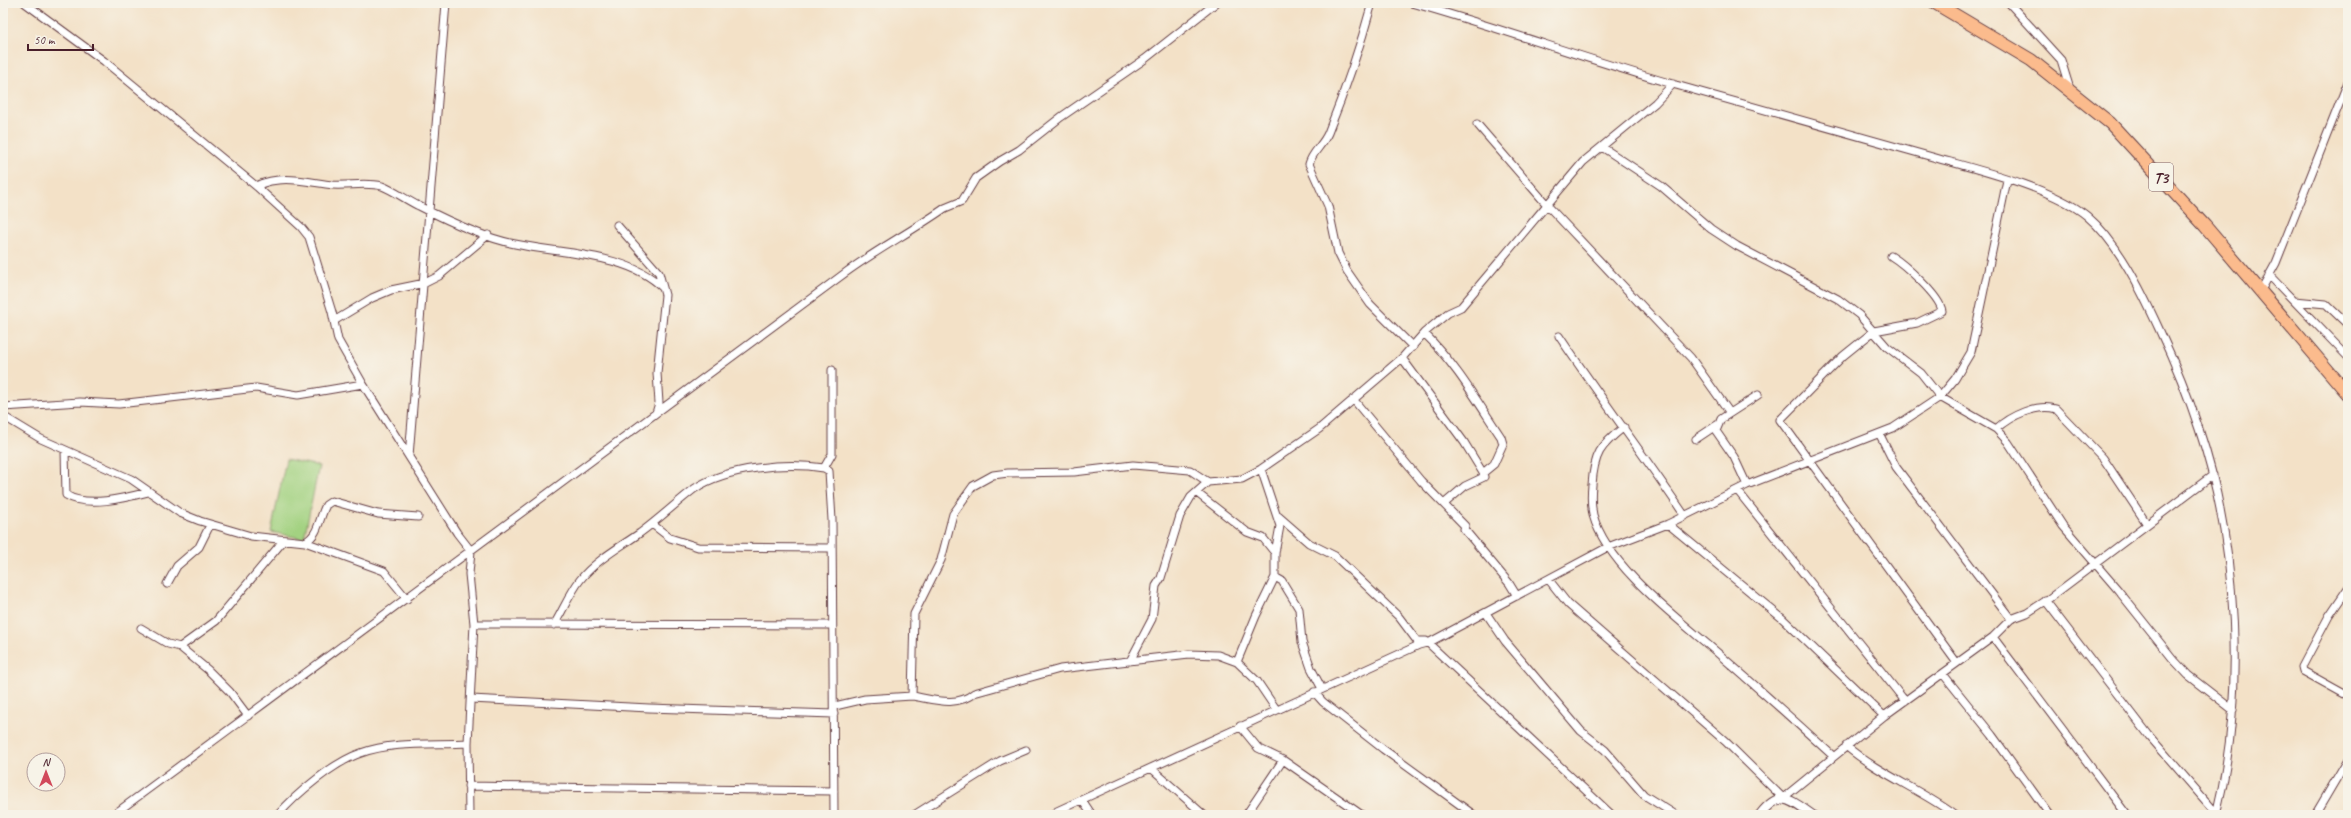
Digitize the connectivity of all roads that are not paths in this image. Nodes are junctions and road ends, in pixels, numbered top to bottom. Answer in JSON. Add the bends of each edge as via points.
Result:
{"nodes":[{"id":1,"x":25,"y":3,"type":"edge"},
{"id":2,"x":446,"y":3,"type":"edge"},
{"id":3,"x":1216,"y":3,"type":"edge"},
{"id":4,"x":1372,"y":3,"type":"edge"},
{"id":5,"x":1412,"y":3,"type":"edge"},
{"id":6,"x":1935,"y":3,"type":"edge"},
{"id":7,"x":2009,"y":3,"type":"edge"},
{"id":8,"x":1673,"y":84,"type":"junction"},
{"id":9,"x":2347,"y":87,"type":"edge"},
{"id":10,"x":2070,"y":90,"type":"junction"},
{"id":11,"x":1477,"y":124,"type":"dead end"},
{"id":12,"x":1602,"y":147,"type":"junction"},
{"id":13,"x":2007,"y":180,"type":"junction"},
{"id":14,"x":256,"y":186,"type":"junction"},
{"id":15,"x":1548,"y":206,"type":"junction"},
{"id":16,"x":429,"y":212,"type":"junction"},
{"id":17,"x":616,"y":226,"type":"dead end"},
{"id":18,"x":488,"y":235,"type":"junction"},
{"id":19,"x":1891,"y":256,"type":"dead end"},
{"id":20,"x":2269,"y":275,"type":"junction"},
{"id":21,"x":423,"y":283,"type":"junction"},
{"id":22,"x":663,"y":288,"type":"junction"},
{"id":23,"x":2260,"y":292,"type":"junction"},
{"id":24,"x":2295,"y":301,"type":"junction"},
{"id":25,"x":334,"y":321,"type":"junction"},
{"id":26,"x":2348,"y":325,"type":"edge"},
{"id":27,"x":1874,"y":331,"type":"junction"},
{"id":28,"x":1424,"y":333,"type":"junction"},
{"id":29,"x":1559,"y":336,"type":"dead end"},
{"id":30,"x":1413,"y":346,"type":"junction"},
{"id":31,"x":2348,"y":357,"type":"edge"},
{"id":32,"x":1402,"y":358,"type":"junction"},
{"id":33,"x":832,"y":370,"type":"dead end"},
{"id":34,"x":362,"y":384,"type":"junction"},
{"id":35,"x":2348,"y":394,"type":"edge"},
{"id":36,"x":1758,"y":395,"type":"dead end"},
{"id":37,"x":1940,"y":396,"type":"junction"},
{"id":38,"x":1353,"y":399,"type":"junction"},
{"id":39,"x":3,"y":407,"type":"edge"},
{"id":40,"x":656,"y":413,"type":"junction"},
{"id":41,"x":1730,"y":413,"type":"junction"},
{"id":42,"x":3,"y":416,"type":"edge"},
{"id":43,"x":1717,"y":425,"type":"junction"},
{"id":44,"x":1624,"y":427,"type":"junction"},
{"id":45,"x":1996,"y":429,"type":"junction"},
{"id":46,"x":1880,"y":434,"type":"junction"},
{"id":47,"x":1696,"y":439,"type":"dead end"},
{"id":48,"x":65,"y":450,"type":"junction"},
{"id":49,"x":409,"y":456,"type":"junction"},
{"id":50,"x":1810,"y":462,"type":"junction"},
{"id":51,"x":824,"y":468,"type":"junction"},
{"id":52,"x":1261,"y":469,"type":"junction"},
{"id":53,"x":1483,"y":473,"type":"junction"},
{"id":54,"x":2213,"y":476,"type":"junction"},
{"id":55,"x":1208,"y":482,"type":"junction"},
{"id":56,"x":1747,"y":485,"type":"junction"},
{"id":57,"x":1737,"y":490,"type":"junction"},
{"id":58,"x":148,"y":492,"type":"junction"},
{"id":59,"x":1197,"y":493,"type":"junction"},
{"id":60,"x":1446,"y":503,"type":"junction"},
{"id":61,"x":1278,"y":516,"type":"junction"},
{"id":62,"x":1685,"y":516,"type":"junction"},
{"id":63,"x":418,"y":517,"type":"dead end"},
{"id":64,"x":652,"y":524,"type":"junction"},
{"id":65,"x":1668,"y":524,"type":"junction"},
{"id":66,"x":2147,"y":524,"type":"junction"},
{"id":67,"x":210,"y":525,"type":"junction"},
{"id":68,"x":284,"y":540,"type":"junction"},
{"id":69,"x":305,"y":542,"type":"junction"},
{"id":70,"x":1608,"y":547,"type":"junction"},
{"id":71,"x":832,"y":548,"type":"junction"},
{"id":72,"x":472,"y":551,"type":"junction"},
{"id":73,"x":1275,"y":553,"type":"junction"},
{"id":74,"x":2095,"y":564,"type":"junction"},
{"id":75,"x":1275,"y":577,"type":"junction"},
{"id":76,"x":1549,"y":580,"type":"junction"},
{"id":77,"x":167,"y":584,"type":"dead end"},
{"id":78,"x":2348,"y":588,"type":"edge"},
{"id":79,"x":1517,"y":596,"type":"junction"},
{"id":80,"x":407,"y":599,"type":"junction"},
{"id":81,"x":2046,"y":600,"type":"junction"},
{"id":82,"x":1486,"y":613,"type":"junction"},
{"id":83,"x":2011,"y":619,"type":"junction"},
{"id":84,"x":474,"y":624,"type":"junction"},
{"id":85,"x":554,"y":625,"type":"junction"},
{"id":86,"x":832,"y":625,"type":"junction"},
{"id":87,"x":141,"y":628,"type":"dead end"},
{"id":88,"x":1993,"y":637,"type":"junction"},
{"id":89,"x":1428,"y":643,"type":"junction"},
{"id":90,"x":180,"y":647,"type":"junction"},
{"id":91,"x":1130,"y":661,"type":"junction"},
{"id":92,"x":1237,"y":662,"type":"junction"},
{"id":93,"x":1957,"y":663,"type":"junction"},
{"id":94,"x":1943,"y":674,"type":"junction"},
{"id":95,"x":1322,"y":689,"type":"junction"},
{"id":96,"x":1314,"y":692,"type":"junction"},
{"id":97,"x":912,"y":696,"type":"junction"},
{"id":98,"x":2348,"y":696,"type":"edge"},
{"id":99,"x":471,"y":699,"type":"junction"},
{"id":100,"x":1905,"y":701,"type":"junction"},
{"id":101,"x":1276,"y":709,"type":"junction"},
{"id":102,"x":834,"y":710,"type":"junction"},
{"id":103,"x":2234,"y":710,"type":"junction"},
{"id":104,"x":248,"y":716,"type":"junction"},
{"id":105,"x":1884,"y":716,"type":"junction"},
{"id":106,"x":1240,"y":726,"type":"junction"},
{"id":107,"x":468,"y":743,"type":"junction"},
{"id":108,"x":1846,"y":746,"type":"junction"},
{"id":109,"x":1026,"y":750,"type":"dead end"},
{"id":110,"x":1833,"y":756,"type":"junction"},
{"id":111,"x":2348,"y":759,"type":"edge"},
{"id":112,"x":1283,"y":760,"type":"junction"},
{"id":113,"x":1151,"y":768,"type":"junction"},
{"id":114,"x":468,"y":786,"type":"junction"},
{"id":115,"x":834,"y":791,"type":"junction"},
{"id":116,"x":1783,"y":798,"type":"junction"},
{"id":117,"x":1082,"y":800,"type":"junction"},
{"id":118,"x":2216,"y":814,"type":"edge"},
{"id":119,"x":113,"y":815,"type":"edge"},
{"id":120,"x":278,"y":815,"type":"edge"},
{"id":121,"x":469,"y":815,"type":"edge"},
{"id":122,"x":834,"y":815,"type":"edge"},
{"id":123,"x":914,"y":815,"type":"edge"},
{"id":124,"x":1054,"y":815,"type":"edge"},
{"id":125,"x":1092,"y":815,"type":"edge"},
{"id":126,"x":1204,"y":815,"type":"edge"},
{"id":127,"x":1246,"y":815,"type":"edge"},
{"id":128,"x":1362,"y":815,"type":"edge"},
{"id":129,"x":1474,"y":815,"type":"edge"},
{"id":130,"x":1612,"y":815,"type":"edge"},
{"id":131,"x":1676,"y":815,"type":"edge"},
{"id":132,"x":1760,"y":815,"type":"edge"},
{"id":133,"x":1812,"y":815,"type":"edge"},
{"id":134,"x":1954,"y":815,"type":"edge"},
{"id":135,"x":2050,"y":815,"type":"edge"},
{"id":136,"x":2127,"y":815,"type":"edge"},
{"id":137,"x":2315,"y":815,"type":"edge"}],
"edges":[{"from":1,"to":14,"type":"street","via":[[104,60]]},
{"from":2,"to":16,"type":"street"},
{"from":3,"to":40,"type":"street","via":[[1145,59],[976,178],[962,201],[945,208],[842,276]]},
{"from":4,"to":30,"type":"street","via":[[1336,114],[1323,144],[1311,158],[1310,164],[1328,206],[1338,253],[1347,271],[1370,304]]},
{"from":5,"to":8,"type":"street"},
{"from":6,"to":10,"type":"highway","number":"T3","via":[[2031,60]]},
{"from":7,"to":10,"type":"street","via":[[2061,60]]},
{"from":8,"to":12,"type":"street"},
{"from":8,"to":13,"type":"street","via":[[1821,124]]},
{"from":9,"to":20,"type":"street"},
{"from":10,"to":23,"type":"highway","number":"T3","via":[[2110,123],[2135,149],[2205,226]]},
{"from":11,"to":15,"type":"street"},
{"from":12,"to":15,"type":"street","via":[[1583,162]]},
{"from":12,"to":27,"type":"street","via":[[1661,186],[1711,229],[1737,246],[1838,298]]},
{"from":13,"to":37,"type":"street","via":[[1971,352],[1955,379]]},
{"from":13,"to":54,"type":"street","via":[[2066,202],[2088,216],[2111,243],[2133,278],[2171,354],[2200,430]]},
{"from":14,"to":16,"type":"street","via":[[269,180],[283,178],[333,185],[376,185]]},
{"from":14,"to":25,"type":"street","via":[[302,227],[309,237]]},
{"from":15,"to":28,"type":"street","via":[[1502,256],[1461,307],[1448,313]]},
{"from":15,"to":41,"type":"street","via":[[1690,358]]},
{"from":16,"to":18,"type":"street"},
{"from":16,"to":21,"type":"street"},
{"from":17,"to":22,"type":"street","via":[[659,274]]},
{"from":18,"to":21,"type":"street","via":[[440,276]]},
{"from":18,"to":22,"type":"street","via":[[514,244],[571,252],[622,265],[646,274]]},
{"from":19,"to":27,"type":"street","via":[[1906,265],[1941,303],[1942,311],[1917,323]]},
{"from":20,"to":23,"type":"street"},
{"from":20,"to":24,"type":"street"},
{"from":21,"to":25,"type":"street","via":[[391,290],[372,298]]},
{"from":21,"to":49,"type":"street"},
{"from":22,"to":40,"type":"street","via":[[665,295],[657,373],[659,403]]},
{"from":23,"to":35,"type":"highway","number":"T3"},
{"from":24,"to":26,"type":"street","via":[[2326,304]]},
{"from":24,"to":31,"type":"street"},
{"from":25,"to":34,"type":"street","via":[[338,340]]},
{"from":27,"to":37,"type":"street","via":[[1887,347],[1920,373]]},
{"from":27,"to":50,"type":"street","via":[[1844,356],[1780,420]]},
{"from":28,"to":30,"type":"street"},
{"from":28,"to":53,"type":"street","via":[[1445,355],[1501,437],[1503,444],[1494,464]]},
{"from":29,"to":44,"type":"street","via":[[1587,380]]},
{"from":30,"to":32,"type":"street"},
{"from":32,"to":38,"type":"street"},
{"from":32,"to":53,"type":"street","via":[[1464,442]]},
{"from":33,"to":51,"type":"street","via":[[832,454]]},
{"from":34,"to":39,"type":"street","via":[[298,395],[256,388],[119,404],[80,402]]},
{"from":34,"to":49,"type":"street"},
{"from":36,"to":41,"type":"street"},
{"from":37,"to":45,"type":"street"},
{"from":37,"to":46,"type":"street"},
{"from":38,"to":52,"type":"street","via":[[1310,436]]},
{"from":38,"to":60,"type":"street","via":[[1421,480]]},
{"from":40,"to":72,"type":"street"},
{"from":41,"to":43,"type":"street"},
{"from":42,"to":48,"type":"street"},
{"from":43,"to":47,"type":"street"},
{"from":43,"to":56,"type":"street","via":[[1716,431],[1734,457]]},
{"from":44,"to":62,"type":"street"},
{"from":44,"to":70,"type":"street","via":[[1605,442],[1597,453],[1593,468],[1593,515]]},
{"from":45,"to":66,"type":"street","via":[[2004,422],[2032,410],[2047,406],[2056,409],[2103,458]]},
{"from":45,"to":74,"type":"street","via":[[2008,442],[2064,526]]},
{"from":46,"to":50,"type":"street"},
{"from":46,"to":83,"type":"street","via":[[1896,467]]},
{"from":48,"to":58,"type":"street","via":[[110,468]]},
{"from":48,"to":58,"type":"street","via":[[66,495],[71,498],[87,501],[119,500]]},
{"from":49,"to":72,"type":"street","via":[[457,533]]},
{"from":50,"to":56,"type":"street"},
{"from":50,"to":93,"type":"street"},
{"from":51,"to":64,"type":"street","via":[[778,467],[748,470],[715,478],[695,489]]},
{"from":51,"to":71,"type":"street","via":[[829,471],[830,479]]},
{"from":52,"to":55,"type":"street","via":[[1242,479]]},
{"from":52,"to":61,"type":"street"},
{"from":53,"to":60,"type":"street","via":[[1484,477],[1465,486]]},
{"from":54,"to":66,"type":"street"},
{"from":54,"to":103,"type":"street","via":[[2228,569],[2234,640]]},
{"from":55,"to":59,"type":"street"},
{"from":55,"to":97,"type":"street","via":[[1190,470],[1140,465],[1074,472],[1008,473],[993,475],[973,486],[952,514],[941,560],[914,614]]},
{"from":56,"to":57,"type":"street"},
{"from":57,"to":62,"type":"street"},
{"from":57,"to":100,"type":"street"},
{"from":58,"to":67,"type":"street","via":[[180,513]]},
{"from":59,"to":73,"type":"street","via":[[1247,532],[1263,538]]},
{"from":59,"to":91,"type":"street","via":[[1191,497],[1180,516],[1161,578],[1156,586],[1152,619]]},
{"from":60,"to":79,"type":"street","via":[[1465,526],[1464,530]]},
{"from":61,"to":73,"type":"street","via":[[1280,526]]},
{"from":61,"to":89,"type":"street","via":[[1309,544],[1335,556],[1399,617],[1417,641]]},
{"from":62,"to":65,"type":"street"},
{"from":63,"to":69,"type":"street","via":[[378,514],[332,501],[326,505],[312,539]]},
{"from":64,"to":71,"type":"street","via":[[670,538],[698,547]]},
{"from":64,"to":85,"type":"street","via":[[596,565],[580,580]]},
{"from":65,"to":70,"type":"street"},
{"from":65,"to":105,"type":"street","via":[[1783,618]]},
{"from":66,"to":74,"type":"street"},
{"from":67,"to":68,"type":"street","via":[[251,536]]},
{"from":67,"to":77,"type":"street","via":[[199,547],[177,566]]},
{"from":68,"to":69,"type":"street"},
{"from":68,"to":90,"type":"street","via":[[216,621]]},
{"from":69,"to":80,"type":"street","via":[[384,571]]},
{"from":70,"to":76,"type":"street"},
{"from":70,"to":110,"type":"street","via":[[1618,562],[1661,603]]},
{"from":71,"to":86,"type":"street"},
{"from":72,"to":80,"type":"street"},
{"from":72,"to":84,"type":"street","via":[[470,574]]},
{"from":73,"to":75,"type":"street"},
{"from":74,"to":81,"type":"street"},
{"from":74,"to":103,"type":"street","via":[[2172,659],[2188,675]]},
{"from":75,"to":92,"type":"street"},
{"from":75,"to":95,"type":"street","via":[[1282,581],[1299,609],[1302,642]]},
{"from":76,"to":79,"type":"street"},
{"from":76,"to":116,"type":"street","via":[[1568,604],[1725,741]]},
{"from":78,"to":98,"type":"street","via":[[2329,616],[2302,667],[2303,671]]},
{"from":79,"to":82,"type":"street"},
{"from":80,"to":104,"type":"street"},
{"from":81,"to":83,"type":"street"},
{"from":81,"to":118,"type":"street","via":[[2151,738]]},
{"from":82,"to":89,"type":"street"},
{"from":82,"to":131,"type":"street","via":[[1504,641],[1581,731],[1605,750],[1644,795]]},
{"from":83,"to":88,"type":"street"},
{"from":84,"to":85,"type":"street"},
{"from":84,"to":99,"type":"street"},
{"from":85,"to":86,"type":"street"},
{"from":86,"to":102,"type":"street"},
{"from":87,"to":90,"type":"street","via":[[168,644]]},
{"from":88,"to":93,"type":"street"},
{"from":88,"to":136,"type":"street"},
{"from":89,"to":95,"type":"street"},
{"from":89,"to":130,"type":"street"},
{"from":90,"to":104,"type":"street","via":[[230,692]]},
{"from":91,"to":92,"type":"street","via":[[1189,654],[1218,655]]},
{"from":91,"to":97,"type":"street","via":[[1060,669],[974,693],[967,699],[926,700]]},
{"from":92,"to":101,"type":"street","via":[[1257,681]]},
{"from":93,"to":94,"type":"street"},
{"from":94,"to":100,"type":"street"},
{"from":94,"to":135,"type":"street","via":[[1992,735]]},
{"from":95,"to":96,"type":"street"},
{"from":96,"to":101,"type":"street"},
{"from":96,"to":129,"type":"street","via":[[1322,702],[1383,749]]},
{"from":97,"to":102,"type":"street","via":[[865,699]]},
{"from":99,"to":102,"type":"street","via":[[649,708]]},
{"from":99,"to":107,"type":"street"},
{"from":100,"to":105,"type":"street"},
{"from":101,"to":106,"type":"street"},
{"from":102,"to":115,"type":"street"},
{"from":103,"to":118,"type":"street","via":[[2226,771]]},
{"from":104,"to":119,"type":"street"},
{"from":105,"to":108,"type":"street"},
{"from":106,"to":112,"type":"street","via":[[1258,748]]},
{"from":106,"to":113,"type":"street"},
{"from":107,"to":114,"type":"street"},
{"from":107,"to":120,"type":"street","via":[[394,747],[361,753],[323,775],[291,800]]},
{"from":108,"to":110,"type":"street"},
{"from":108,"to":134,"type":"street","via":[[1860,758],[1940,804]]},
{"from":109,"to":123,"type":"street","via":[[1000,761]]},
{"from":110,"to":116,"type":"street"},
{"from":111,"to":137,"type":"street"},
{"from":112,"to":127,"type":"street"},
{"from":112,"to":128,"type":"street"},
{"from":113,"to":117,"type":"street"},
{"from":113,"to":126,"type":"street"},
{"from":114,"to":115,"type":"street"},
{"from":114,"to":121,"type":"street"},
{"from":115,"to":122,"type":"street"},
{"from":116,"to":132,"type":"street","via":[[1773,800]]},
{"from":116,"to":133,"type":"street"},
{"from":117,"to":124,"type":"street"},
{"from":117,"to":125,"type":"street"}]}
